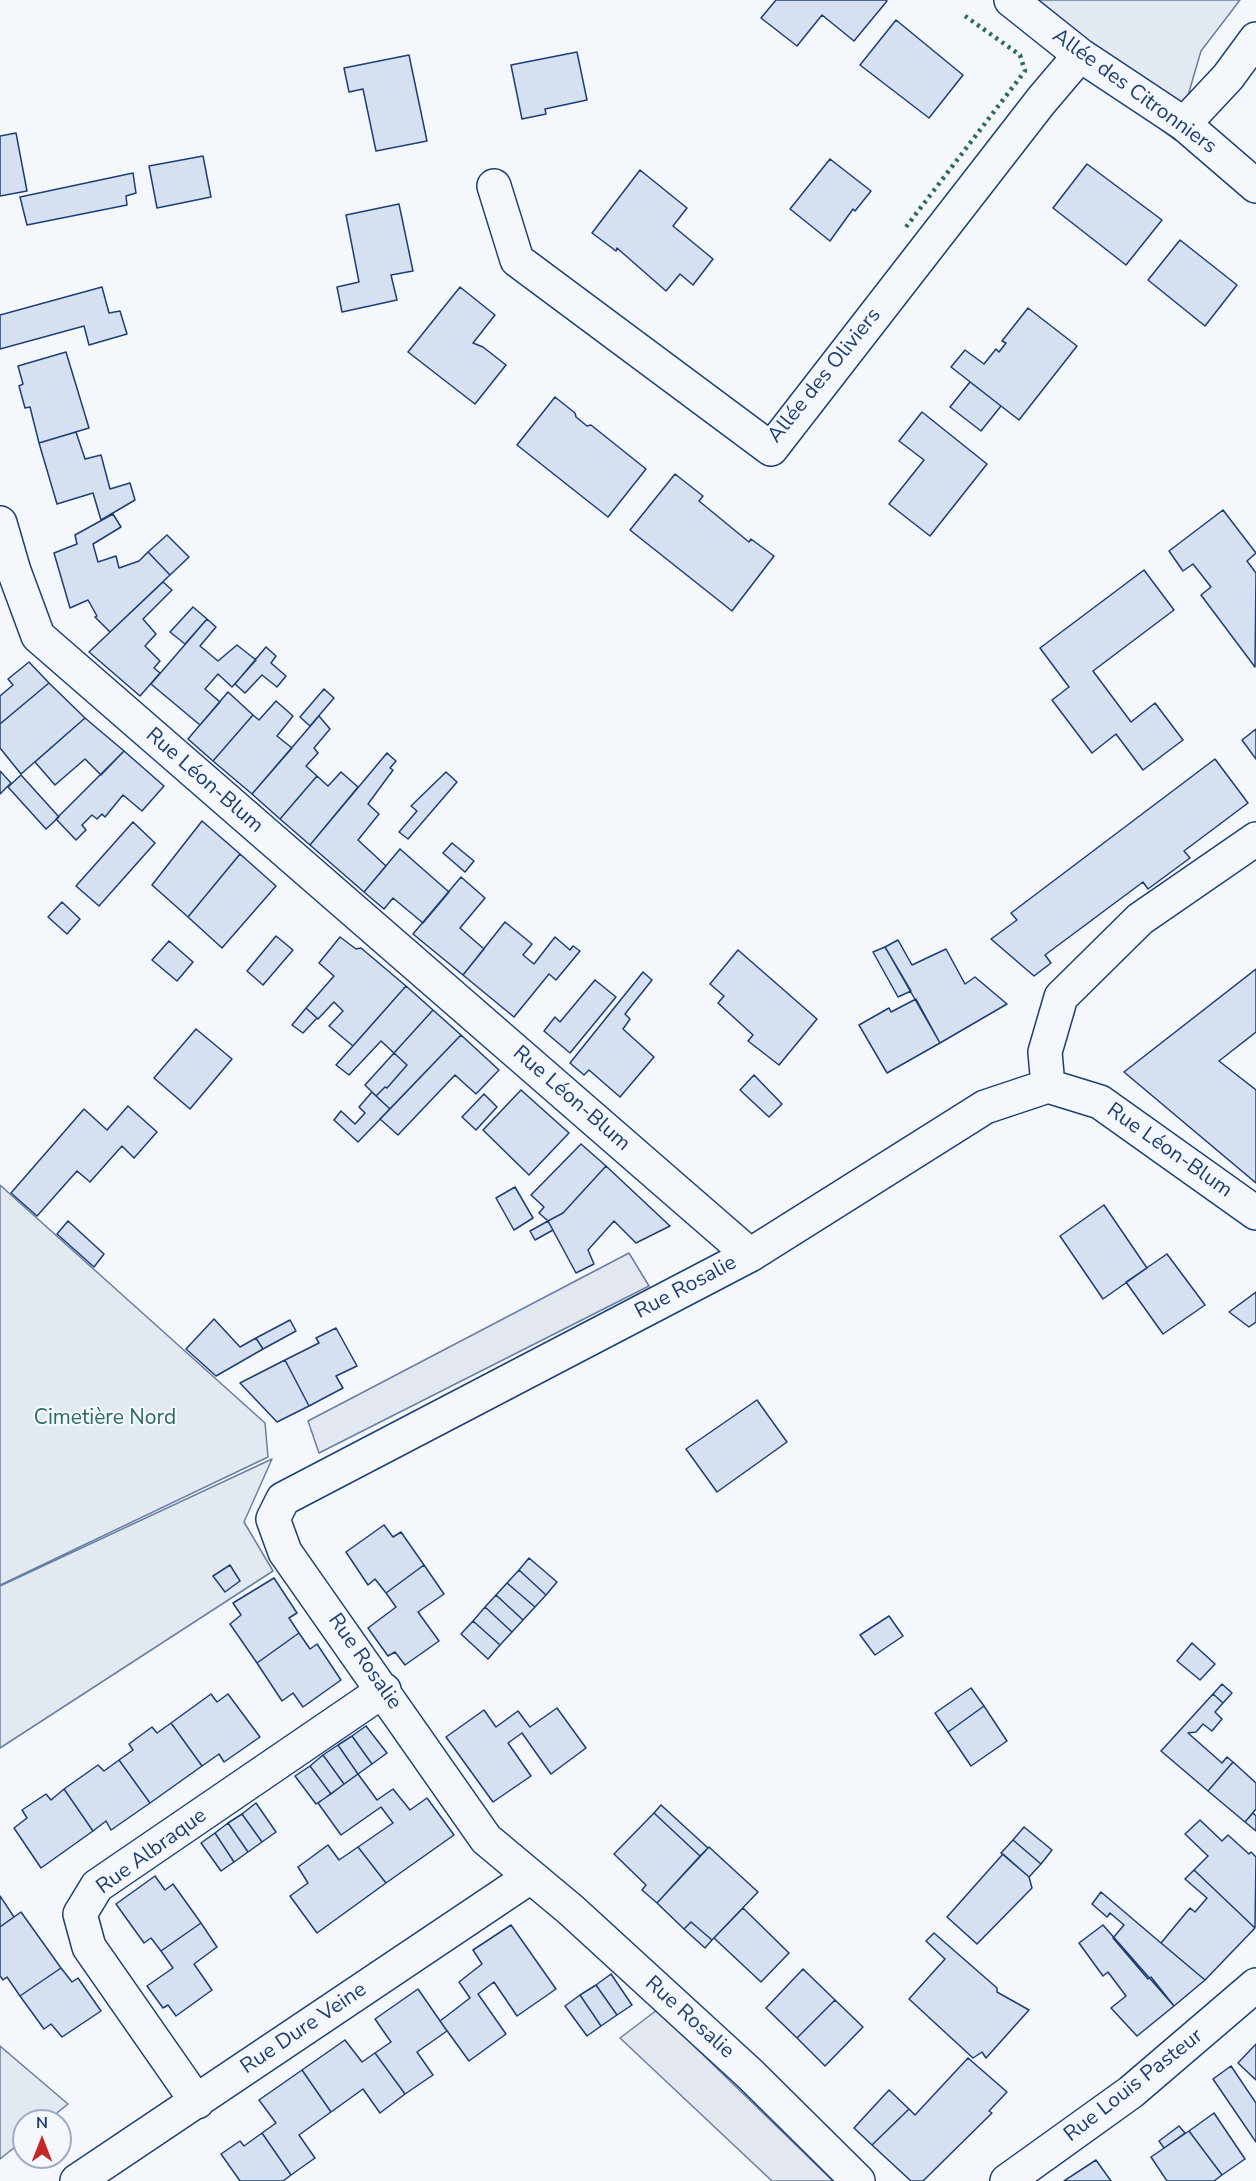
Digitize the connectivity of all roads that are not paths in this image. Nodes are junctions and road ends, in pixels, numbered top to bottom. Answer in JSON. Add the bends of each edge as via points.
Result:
{"nodes":[{"id":1,"x":1011,"y":0,"type":"edge"},
{"id":2,"x":1256,"y":39,"type":"edge"},
{"id":3,"x":1080,"y":55,"type":"junction"},
{"id":4,"x":1184,"y":124,"type":"junction"},
{"id":5,"x":494,"y":186,"type":"dead end"},
{"id":6,"x":1256,"y":186,"type":"edge"},
{"id":7,"x":0,"y":523,"type":"edge"},
{"id":8,"x":1256,"y":839,"type":"edge"},
{"id":9,"x":1048,"y":1086,"type":"junction"},
{"id":10,"x":1256,"y":1213,"type":"edge"},
{"id":11,"x":750,"y":1255,"type":"junction"},
{"id":12,"x":384,"y":1690,"type":"junction"},
{"id":13,"x":530,"y":1877,"type":"junction"},
{"id":14,"x":1256,"y":1985,"type":"edge"},
{"id":15,"x":197,"y":2102,"type":"junction"},
{"id":16,"x":77,"y":2181,"type":"edge"},
{"id":17,"x":858,"y":2181,"type":"edge"},
{"id":18,"x":1007,"y":2181,"type":"edge"}],
"edges":[{"from":1,"to":3,"type":"street","name":"Allée des Citronniers"},
{"from":2,"to":4,"type":"street","via":[[1228,77]]},
{"from":3,"to":4,"type":"street","name":"Allée des Citronniers"},
{"from":3,"to":5,"type":"street","name":"Allée des Oliviers","via":[[771,449],[518,260]]},
{"from":4,"to":6,"type":"street","name":"Allée des Citronniers"},
{"from":7,"to":11,"type":"street","name":"Rue Léon-Blum","via":[[38,636]]},
{"from":8,"to":9,"type":"street","via":[[1140,919],[1061,997],[1045,1052]]},
{"from":9,"to":10,"type":"street","name":"Rue Léon-Blum","via":[[1100,1102]]},
{"from":9,"to":11,"type":"street","via":[[985,1107]]},
{"from":11,"to":12,"type":"street","name":"Rue Rosalie","via":[[283,1499],[273,1519],[285,1552]]},
{"from":12,"to":13,"type":"street","name":"Rue Rosalie","via":[[486,1839]]},
{"from":12,"to":15,"type":"street","name":"Rue Albraque","via":[[97,1886],[80,1914],[89,1947]]},
{"from":13,"to":15,"type":"street","name":"Rue Dure Veine"},
{"from":13,"to":17,"type":"street","name":"Rue Rosalie","via":[[750,2073]]},
{"from":14,"to":18,"type":"street","name":"Rue Louis Pasteur","via":[[1131,2092]]},
{"from":15,"to":16,"type":"street","name":"Rue Dure Veine"}]}
